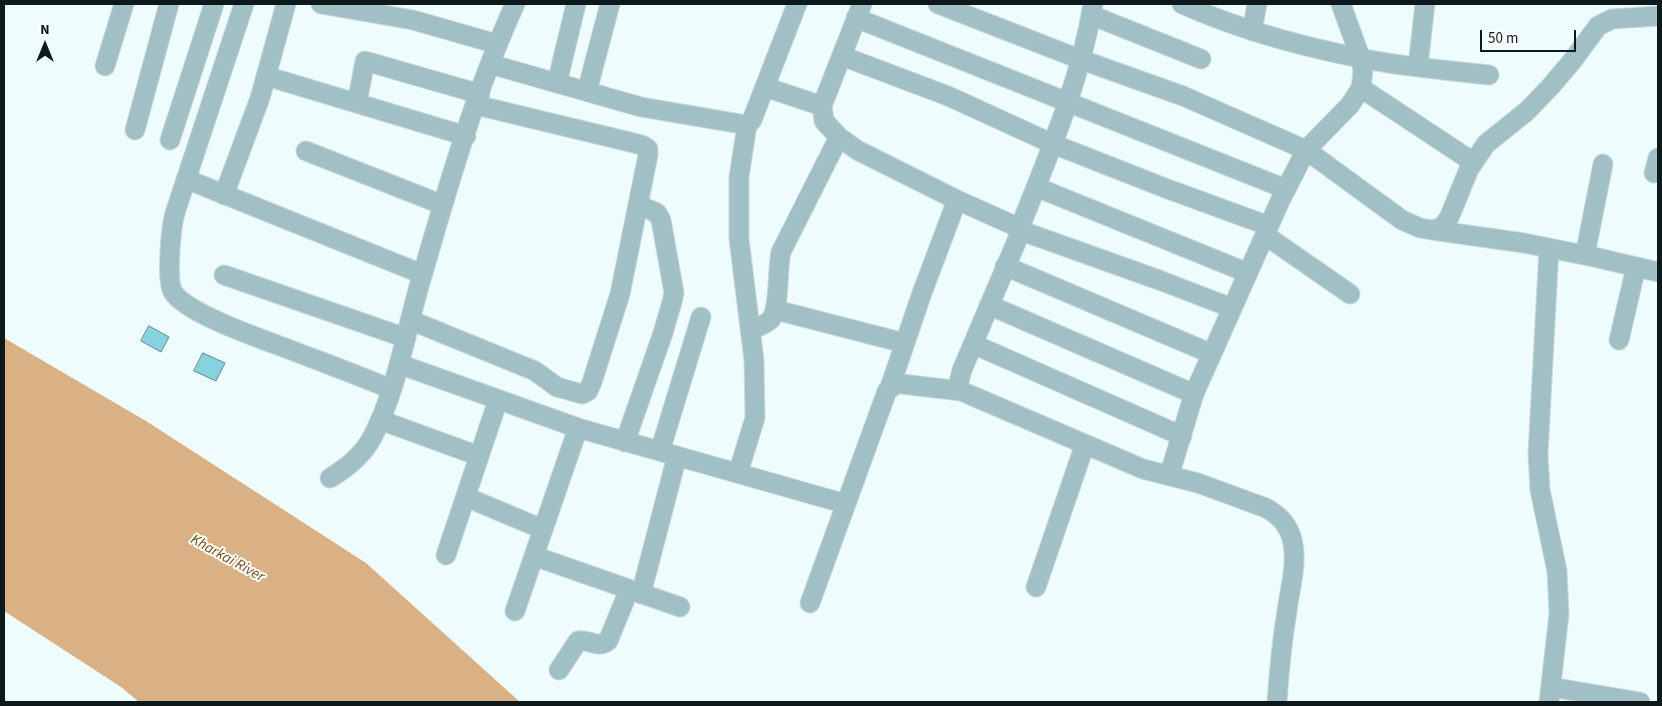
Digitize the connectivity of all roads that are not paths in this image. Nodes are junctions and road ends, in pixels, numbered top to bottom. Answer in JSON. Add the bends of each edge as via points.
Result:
{"nodes":[{"id":1,"x":124,"y":4,"type":"edge"},
{"id":2,"x":169,"y":4,"type":"edge"},
{"id":3,"x":214,"y":4,"type":"edge"},
{"id":4,"x":244,"y":4,"type":"edge"},
{"id":5,"x":286,"y":4,"type":"edge"},
{"id":6,"x":321,"y":4,"type":"edge"},
{"id":7,"x":515,"y":4,"type":"edge"},
{"id":8,"x":576,"y":4,"type":"edge"},
{"id":9,"x":610,"y":4,"type":"edge"},
{"id":10,"x":797,"y":4,"type":"edge"},
{"id":11,"x":938,"y":4,"type":"edge"},
{"id":12,"x":1182,"y":4,"type":"edge"},
{"id":13,"x":1257,"y":4,"type":"edge"},
{"id":14,"x":1341,"y":4,"type":"edge"},
{"id":15,"x":1425,"y":4,"type":"edge"},
{"id":16,"x":345,"y":6,"type":"edge"},
{"id":17,"x":1092,"y":9,"type":"edge"},
{"id":18,"x":859,"y":11,"type":"edge"},
{"id":19,"x":1658,"y":16,"type":"edge"},
{"id":20,"x":1252,"y":31,"type":"junction"},
{"id":21,"x":497,"y":44,"type":"junction"},
{"id":22,"x":842,"y":56,"type":"junction"},
{"id":23,"x":1201,"y":59,"type":"dead end"},
{"id":24,"x":1361,"y":59,"type":"junction"},
{"id":25,"x":1082,"y":60,"type":"junction"},
{"id":26,"x":490,"y":64,"type":"junction"},
{"id":27,"x":105,"y":66,"type":"dead end"},
{"id":28,"x":1418,"y":66,"type":"junction"},
{"id":29,"x":1489,"y":75,"type":"dead end"},
{"id":30,"x":266,"y":76,"type":"junction"},
{"id":31,"x":557,"y":83,"type":"junction"},
{"id":32,"x":765,"y":87,"type":"junction"},
{"id":33,"x":1361,"y":88,"type":"junction"},
{"id":34,"x":587,"y":91,"type":"junction"},
{"id":35,"x":478,"y":99,"type":"junction"},
{"id":36,"x":1068,"y":101,"type":"junction"},
{"id":37,"x":357,"y":103,"type":"junction"},
{"id":38,"x":822,"y":106,"type":"junction"},
{"id":39,"x":747,"y":125,"type":"junction"},
{"id":40,"x":135,"y":130,"type":"dead end"},
{"id":41,"x":466,"y":136,"type":"junction"},
{"id":42,"x":839,"y":137,"type":"junction"},
{"id":43,"x":170,"y":140,"type":"dead end"},
{"id":44,"x":1053,"y":144,"type":"junction"},
{"id":45,"x":1306,"y":150,"type":"junction"},
{"id":46,"x":306,"y":151,"type":"dead end"},
{"id":47,"x":1473,"y":162,"type":"junction"},
{"id":48,"x":1603,"y":164,"type":"dead end"},
{"id":49,"x":186,"y":179,"type":"junction"},
{"id":50,"x":1036,"y":187,"type":"junction"},
{"id":51,"x":1286,"y":189,"type":"junction"},
{"id":52,"x":224,"y":195,"type":"junction"},
{"id":53,"x":958,"y":200,"type":"junction"},
{"id":54,"x":443,"y":205,"type":"junction"},
{"id":55,"x":639,"y":205,"type":"junction"},
{"id":56,"x":1020,"y":230,"type":"junction"},
{"id":57,"x":1267,"y":230,"type":"junction"},
{"id":58,"x":1432,"y":230,"type":"junction"},
{"id":59,"x":1549,"y":248,"type":"junction"},
{"id":60,"x":1585,"y":255,"type":"junction"},
{"id":61,"x":1005,"y":266,"type":"junction"},
{"id":62,"x":1636,"y":267,"type":"junction"},
{"id":63,"x":1658,"y":272,"type":"edge"},
{"id":64,"x":1248,"y":273,"type":"junction"},
{"id":65,"x":422,"y":274,"type":"junction"},
{"id":66,"x":224,"y":275,"type":"dead end"},
{"id":67,"x":1350,"y":294,"type":"dead end"},
{"id":68,"x":989,"y":305,"type":"junction"},
{"id":69,"x":1232,"y":308,"type":"junction"},
{"id":70,"x":776,"y":310,"type":"junction"},
{"id":71,"x":701,"y":317,"type":"dead end"},
{"id":72,"x":410,"y":320,"type":"junction"},
{"id":73,"x":750,"y":330,"type":"junction"},
{"id":74,"x":406,"y":338,"type":"junction"},
{"id":75,"x":1618,"y":340,"type":"dead end"},
{"id":76,"x":904,"y":343,"type":"junction"},
{"id":77,"x":973,"y":344,"type":"junction"},
{"id":78,"x":1212,"y":354,"type":"junction"},
{"id":79,"x":399,"y":364,"type":"junction"},
{"id":80,"x":890,"y":387,"type":"junction"},
{"id":81,"x":391,"y":389,"type":"junction"},
{"id":82,"x":961,"y":391,"type":"junction"},
{"id":83,"x":1194,"y":394,"type":"junction"},
{"id":84,"x":498,"y":400,"type":"junction"},
{"id":85,"x":380,"y":420,"type":"junction"},
{"id":86,"x":578,"y":428,"type":"junction"},
{"id":87,"x":1182,"y":436,"type":"junction"},
{"id":88,"x":626,"y":442,"type":"junction"},
{"id":89,"x":1085,"y":444,"type":"junction"},
{"id":90,"x":668,"y":454,"type":"junction"},
{"id":91,"x":479,"y":456,"type":"junction"},
{"id":92,"x":738,"y":474,"type":"junction"},
{"id":93,"x":1169,"y":476,"type":"junction"},
{"id":94,"x":330,"y":478,"type":"dead end"},
{"id":95,"x":466,"y":497,"type":"junction"},
{"id":96,"x":846,"y":504,"type":"junction"},
{"id":97,"x":542,"y":529,"type":"junction"},
{"id":98,"x":446,"y":556,"type":"dead end"},
{"id":99,"x":534,"y":556,"type":"junction"},
{"id":100,"x":1036,"y":587,"type":"dead end"},
{"id":101,"x":635,"y":592,"type":"junction"},
{"id":102,"x":810,"y":603,"type":"dead end"},
{"id":103,"x":680,"y":607,"type":"dead end"},
{"id":104,"x":514,"y":612,"type":"dead end"},
{"id":105,"x":559,"y":670,"type":"dead end"},
{"id":106,"x":1550,"y":694,"type":"edge"},
{"id":107,"x":1277,"y":702,"type":"edge"},
{"id":108,"x":1636,"y":702,"type":"edge"},
{"id":109,"x":1640,"y":702,"type":"edge"}],
"edges":[{"from":1,"to":27,"type":"street"},
{"from":2,"to":40,"type":"street"},
{"from":3,"to":43,"type":"street"},
{"from":4,"to":49,"type":"street"},
{"from":5,"to":30,"type":"street"},
{"from":6,"to":16,"type":"street"},
{"from":7,"to":21,"type":"street"},
{"from":8,"to":31,"type":"street"},
{"from":9,"to":34,"type":"street"},
{"from":10,"to":32,"type":"street"},
{"from":11,"to":25,"type":"street"},
{"from":12,"to":20,"type":"street"},
{"from":13,"to":20,"type":"street"},
{"from":14,"to":24,"type":"street"},
{"from":15,"to":28,"type":"street"},
{"from":16,"to":21,"type":"street","via":[[413,20]]},
{"from":17,"to":23,"type":"street"},
{"from":17,"to":25,"type":"street"},
{"from":18,"to":22,"type":"street"},
{"from":18,"to":36,"type":"street"},
{"from":19,"to":47,"type":"street","via":[[1612,19],[1598,26],[1551,86],[1527,111],[1486,144]]},
{"from":20,"to":24,"type":"street"},
{"from":21,"to":26,"type":"street"},
{"from":22,"to":38,"type":"street"},
{"from":22,"to":44,"type":"street","via":[[948,96]]},
{"from":24,"to":28,"type":"street"},
{"from":24,"to":33,"type":"street"},
{"from":25,"to":36,"type":"street"},
{"from":25,"to":45,"type":"street","via":[[1183,96]]},
{"from":26,"to":31,"type":"street"},
{"from":26,"to":35,"type":"street"},
{"from":28,"to":29,"type":"street"},
{"from":30,"to":37,"type":"street"},
{"from":30,"to":52,"type":"street"},
{"from":31,"to":34,"type":"street"},
{"from":32,"to":38,"type":"street"},
{"from":32,"to":39,"type":"street"},
{"from":33,"to":45,"type":"street","via":[[1350,105]]},
{"from":33,"to":47,"type":"street"},
{"from":34,"to":39,"type":"street","via":[[640,107]]},
{"from":35,"to":37,"type":"street","via":[[364,61]]},
{"from":35,"to":41,"type":"street"},
{"from":35,"to":55,"type":"street","via":[[644,146],[648,155]]},
{"from":36,"to":44,"type":"street"},
{"from":36,"to":51,"type":"street"},
{"from":37,"to":41,"type":"street"},
{"from":38,"to":42,"type":"street","via":[[824,121]]},
{"from":39,"to":73,"type":"street","via":[[738,198],[739,239]]},
{"from":41,"to":54,"type":"street"},
{"from":42,"to":53,"type":"street","via":[[857,150]]},
{"from":42,"to":70,"type":"street","via":[[781,252]]},
{"from":44,"to":50,"type":"street"},
{"from":44,"to":57,"type":"street"},
{"from":45,"to":51,"type":"street"},
{"from":45,"to":58,"type":"street","via":[[1402,220]]},
{"from":46,"to":54,"type":"street"},
{"from":47,"to":58,"type":"street","via":[[1449,218],[1442,227]]},
{"from":48,"to":60,"type":"street"},
{"from":49,"to":52,"type":"street"},
{"from":49,"to":81,"type":"street","via":[[171,227],[170,280],[172,291],[178,298],[222,323]]},
{"from":50,"to":56,"type":"street"},
{"from":50,"to":64,"type":"street"},
{"from":51,"to":57,"type":"street"},
{"from":52,"to":65,"type":"street"},
{"from":53,"to":56,"type":"street"},
{"from":53,"to":76,"type":"street"},
{"from":54,"to":65,"type":"street"},
{"from":55,"to":72,"type":"street","via":[[620,294],[588,391],[582,394],[556,387],[535,371]]},
{"from":55,"to":88,"type":"street","via":[[657,214],[661,220],[674,293]]},
{"from":56,"to":61,"type":"street"},
{"from":56,"to":69,"type":"street"},
{"from":57,"to":64,"type":"street"},
{"from":57,"to":67,"type":"street"},
{"from":58,"to":59,"type":"street"},
{"from":59,"to":60,"type":"street"},
{"from":59,"to":106,"type":"street","via":[[1538,454],[1540,490],[1556,571],[1559,614]]},
{"from":60,"to":62,"type":"street"},
{"from":61,"to":68,"type":"street"},
{"from":61,"to":78,"type":"street"},
{"from":62,"to":63,"type":"street"},
{"from":62,"to":75,"type":"street"},
{"from":64,"to":69,"type":"street"},
{"from":65,"to":72,"type":"street"},
{"from":66,"to":74,"type":"street"},
{"from":68,"to":77,"type":"street"},
{"from":68,"to":83,"type":"street"},
{"from":69,"to":78,"type":"street"},
{"from":70,"to":73,"type":"street","via":[[766,324]]},
{"from":70,"to":76,"type":"street"},
{"from":71,"to":90,"type":"street"},
{"from":72,"to":74,"type":"street"},
{"from":73,"to":92,"type":"street","via":[[755,418]]},
{"from":74,"to":79,"type":"street"},
{"from":76,"to":80,"type":"street"},
{"from":77,"to":82,"type":"street","via":[[962,370],[958,386]]},
{"from":77,"to":87,"type":"street"},
{"from":78,"to":83,"type":"street"},
{"from":79,"to":81,"type":"street"},
{"from":79,"to":84,"type":"street"},
{"from":80,"to":82,"type":"street","via":[[908,384]]},
{"from":80,"to":96,"type":"street"},
{"from":81,"to":85,"type":"street"},
{"from":82,"to":89,"type":"street"},
{"from":83,"to":87,"type":"street"},
{"from":84,"to":86,"type":"street"},
{"from":84,"to":91,"type":"street"},
{"from":85,"to":91,"type":"street"},
{"from":85,"to":94,"type":"street","via":[[363,452]]},
{"from":86,"to":88,"type":"street"},
{"from":86,"to":97,"type":"street"},
{"from":87,"to":93,"type":"street"},
{"from":88,"to":90,"type":"street"},
{"from":89,"to":93,"type":"street"},
{"from":89,"to":100,"type":"street"},
{"from":90,"to":92,"type":"street"},
{"from":90,"to":101,"type":"street"},
{"from":91,"to":95,"type":"street"},
{"from":92,"to":96,"type":"street"},
{"from":93,"to":107,"type":"street","via":[[1266,508],[1274,512],[1288,529],[1294,567]]},
{"from":95,"to":97,"type":"street"},
{"from":95,"to":98,"type":"street"},
{"from":96,"to":102,"type":"street"},
{"from":97,"to":99,"type":"street"},
{"from":99,"to":101,"type":"street"},
{"from":99,"to":104,"type":"street"},
{"from":101,"to":103,"type":"street"},
{"from":101,"to":105,"type":"street","via":[[608,641],[601,645],[578,641]]},
{"from":106,"to":108,"type":"street"},
{"from":108,"to":109,"type":"street"}]}
